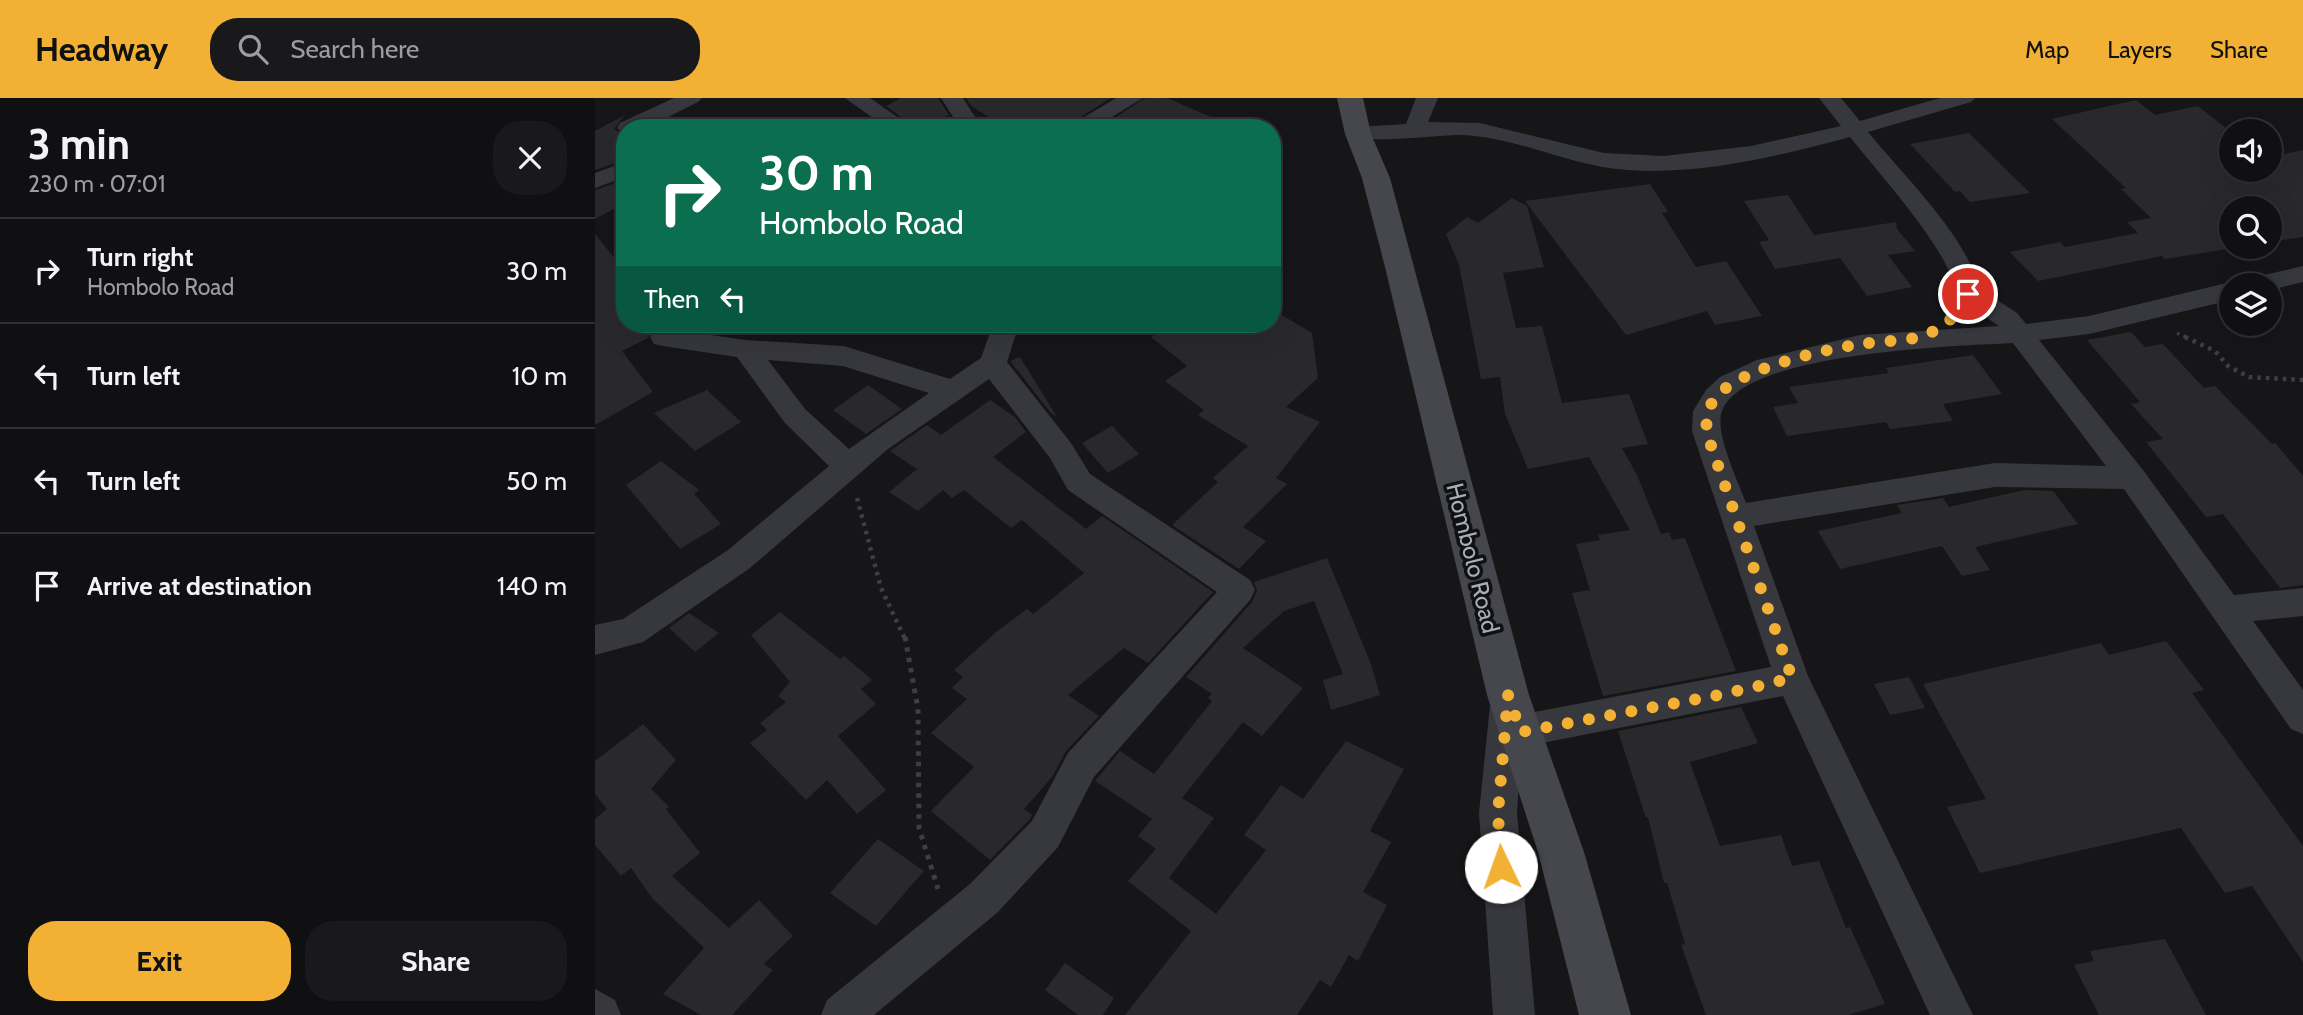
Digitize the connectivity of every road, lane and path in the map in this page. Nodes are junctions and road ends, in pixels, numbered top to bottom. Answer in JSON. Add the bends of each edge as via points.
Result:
{"nodes":[{"id":1,"x":691,"y":98,"type":"edge"},
{"id":2,"x":856,"y":98,"type":"edge"},
{"id":3,"x":952,"y":98,"type":"edge"},
{"id":4,"x":1132,"y":98,"type":"edge"},
{"id":5,"x":1427,"y":98,"type":"edge"},
{"id":6,"x":1830,"y":98,"type":"edge"},
{"id":7,"x":1965,"y":98,"type":"edge"},
{"id":8,"x":1354,"y":116,"type":"edge"},
{"id":9,"x":646,"y":119,"type":"edge"},
{"id":10,"x":888,"y":119,"type":"edge"},
{"id":11,"x":965,"y":119,"type":"edge"},
{"id":12,"x":1094,"y":119,"type":"edge"},
{"id":13,"x":1856,"y":127,"type":"junction"},
{"id":14,"x":1414,"y":130,"type":"junction"},
{"id":15,"x":616,"y":173,"type":"edge"},
{"id":16,"x":595,"y":181,"type":"edge"},
{"id":17,"x":2303,"y":274,"type":"edge"},
{"id":18,"x":2282,"y":279,"type":"edge"},
{"id":19,"x":1968,"y":294,"type":"junction"},
{"id":20,"x":2219,"y":294,"type":"edge"},
{"id":21,"x":2127,"y":316,"type":"junction"},
{"id":22,"x":1003,"y":333,"type":"edge"},
{"id":23,"x":2018,"y":334,"type":"junction"},
{"id":24,"x":1923,"y":336,"type":"junction"},
{"id":25,"x":663,"y":337,"type":"dead end"},
{"id":26,"x":745,"y":349,"type":"junction"},
{"id":27,"x":993,"y":363,"type":"junction"},
{"id":28,"x":2303,"y":380,"type":"edge"},
{"id":29,"x":953,"y":390,"type":"junction"},
{"id":30,"x":848,"y":467,"type":"junction"},
{"id":31,"x":2132,"y":478,"type":"junction"},
{"id":32,"x":1734,"y":517,"type":"junction"},
{"id":33,"x":2303,"y":602,"type":"edge"},
{"id":34,"x":2227,"y":610,"type":"junction"},
{"id":35,"x":595,"y":640,"type":"edge"},
{"id":36,"x":1792,"y":678,"type":"junction"},
{"id":37,"x":1508,"y":695,"type":"junction"},
{"id":38,"x":2303,"y":718,"type":"edge"},
{"id":39,"x":1521,"y":732,"type":"junction"},
{"id":40,"x":950,"y":928,"type":"junction"},
{"id":41,"x":595,"y":1010,"type":"edge"},
{"id":42,"x":600,"y":1015,"type":"edge"},
{"id":43,"x":842,"y":1015,"type":"edge"},
{"id":44,"x":1514,"y":1015,"type":"edge"},
{"id":45,"x":1605,"y":1015,"type":"edge"},
{"id":46,"x":1952,"y":1015,"type":"edge"}],
"edges":[{"from":1,"to":9,"type":"street"},
{"from":2,"to":10,"type":"street"},
{"from":3,"to":11,"type":"street"},
{"from":4,"to":12,"type":"street"},
{"from":5,"to":14,"type":"street"},
{"from":6,"to":13,"type":"street"},
{"from":7,"to":13,"type":"street"},
{"from":8,"to":14,"type":"street"},
{"from":8,"to":37,"type":"street","name":"Hombolo Road","via":[[1400,267]]},
{"from":13,"to":14,"type":"street","via":[[1754,151],[1638,163],[1581,156],[1495,131]]},
{"from":13,"to":19,"type":"street","via":[[1934,229],[1963,274]]},
{"from":15,"to":16,"type":"street"},
{"from":17,"to":18,"type":"street"},
{"from":19,"to":23,"type":"street","via":[[2008,318]]},
{"from":19,"to":24,"type":"street","via":[[1958,314]]},
{"from":20,"to":21,"type":"street"},
{"from":21,"to":23,"type":"street"},
{"from":21,"to":28,"type":"path","via":[[2215,351],[2228,366],[2249,377]]},
{"from":22,"to":27,"type":"street"},
{"from":23,"to":24,"type":"street"},
{"from":23,"to":31,"type":"street"},
{"from":24,"to":32,"type":"street","via":[[1860,344],[1767,367],[1730,384],[1716,397],[1707,411],[1706,431]]},
{"from":25,"to":26,"type":"street"},
{"from":26,"to":29,"type":"street","via":[[844,356]]},
{"from":26,"to":30,"type":"street","via":[[795,416]]},
{"from":27,"to":29,"type":"street"},
{"from":27,"to":40,"type":"street","via":[[1066,454],[1079,482],[1239,590],[1081,765],[1045,834]]},
{"from":29,"to":30,"type":"street"},
{"from":30,"to":35,"type":"street","via":[[739,559],[631,632]]},
{"from":30,"to":40,"type":"path","via":[[881,588],[905,638],[918,709],[919,828]]},
{"from":31,"to":32,"type":"street","via":[[1995,475]]},
{"from":31,"to":34,"type":"street"},
{"from":32,"to":36,"type":"street"},
{"from":33,"to":34,"type":"street"},
{"from":34,"to":38,"type":"street"},
{"from":36,"to":39,"type":"street"},
{"from":36,"to":46,"type":"street"},
{"from":37,"to":39,"type":"street","name":"Hombolo Road"},
{"from":37,"to":44,"type":"street","via":[[1498,813]]},
{"from":39,"to":45,"type":"street","name":"Hombolo Road","via":[[1561,852]]},
{"from":40,"to":43,"type":"street"},
{"from":41,"to":42,"type":"street"}]}
